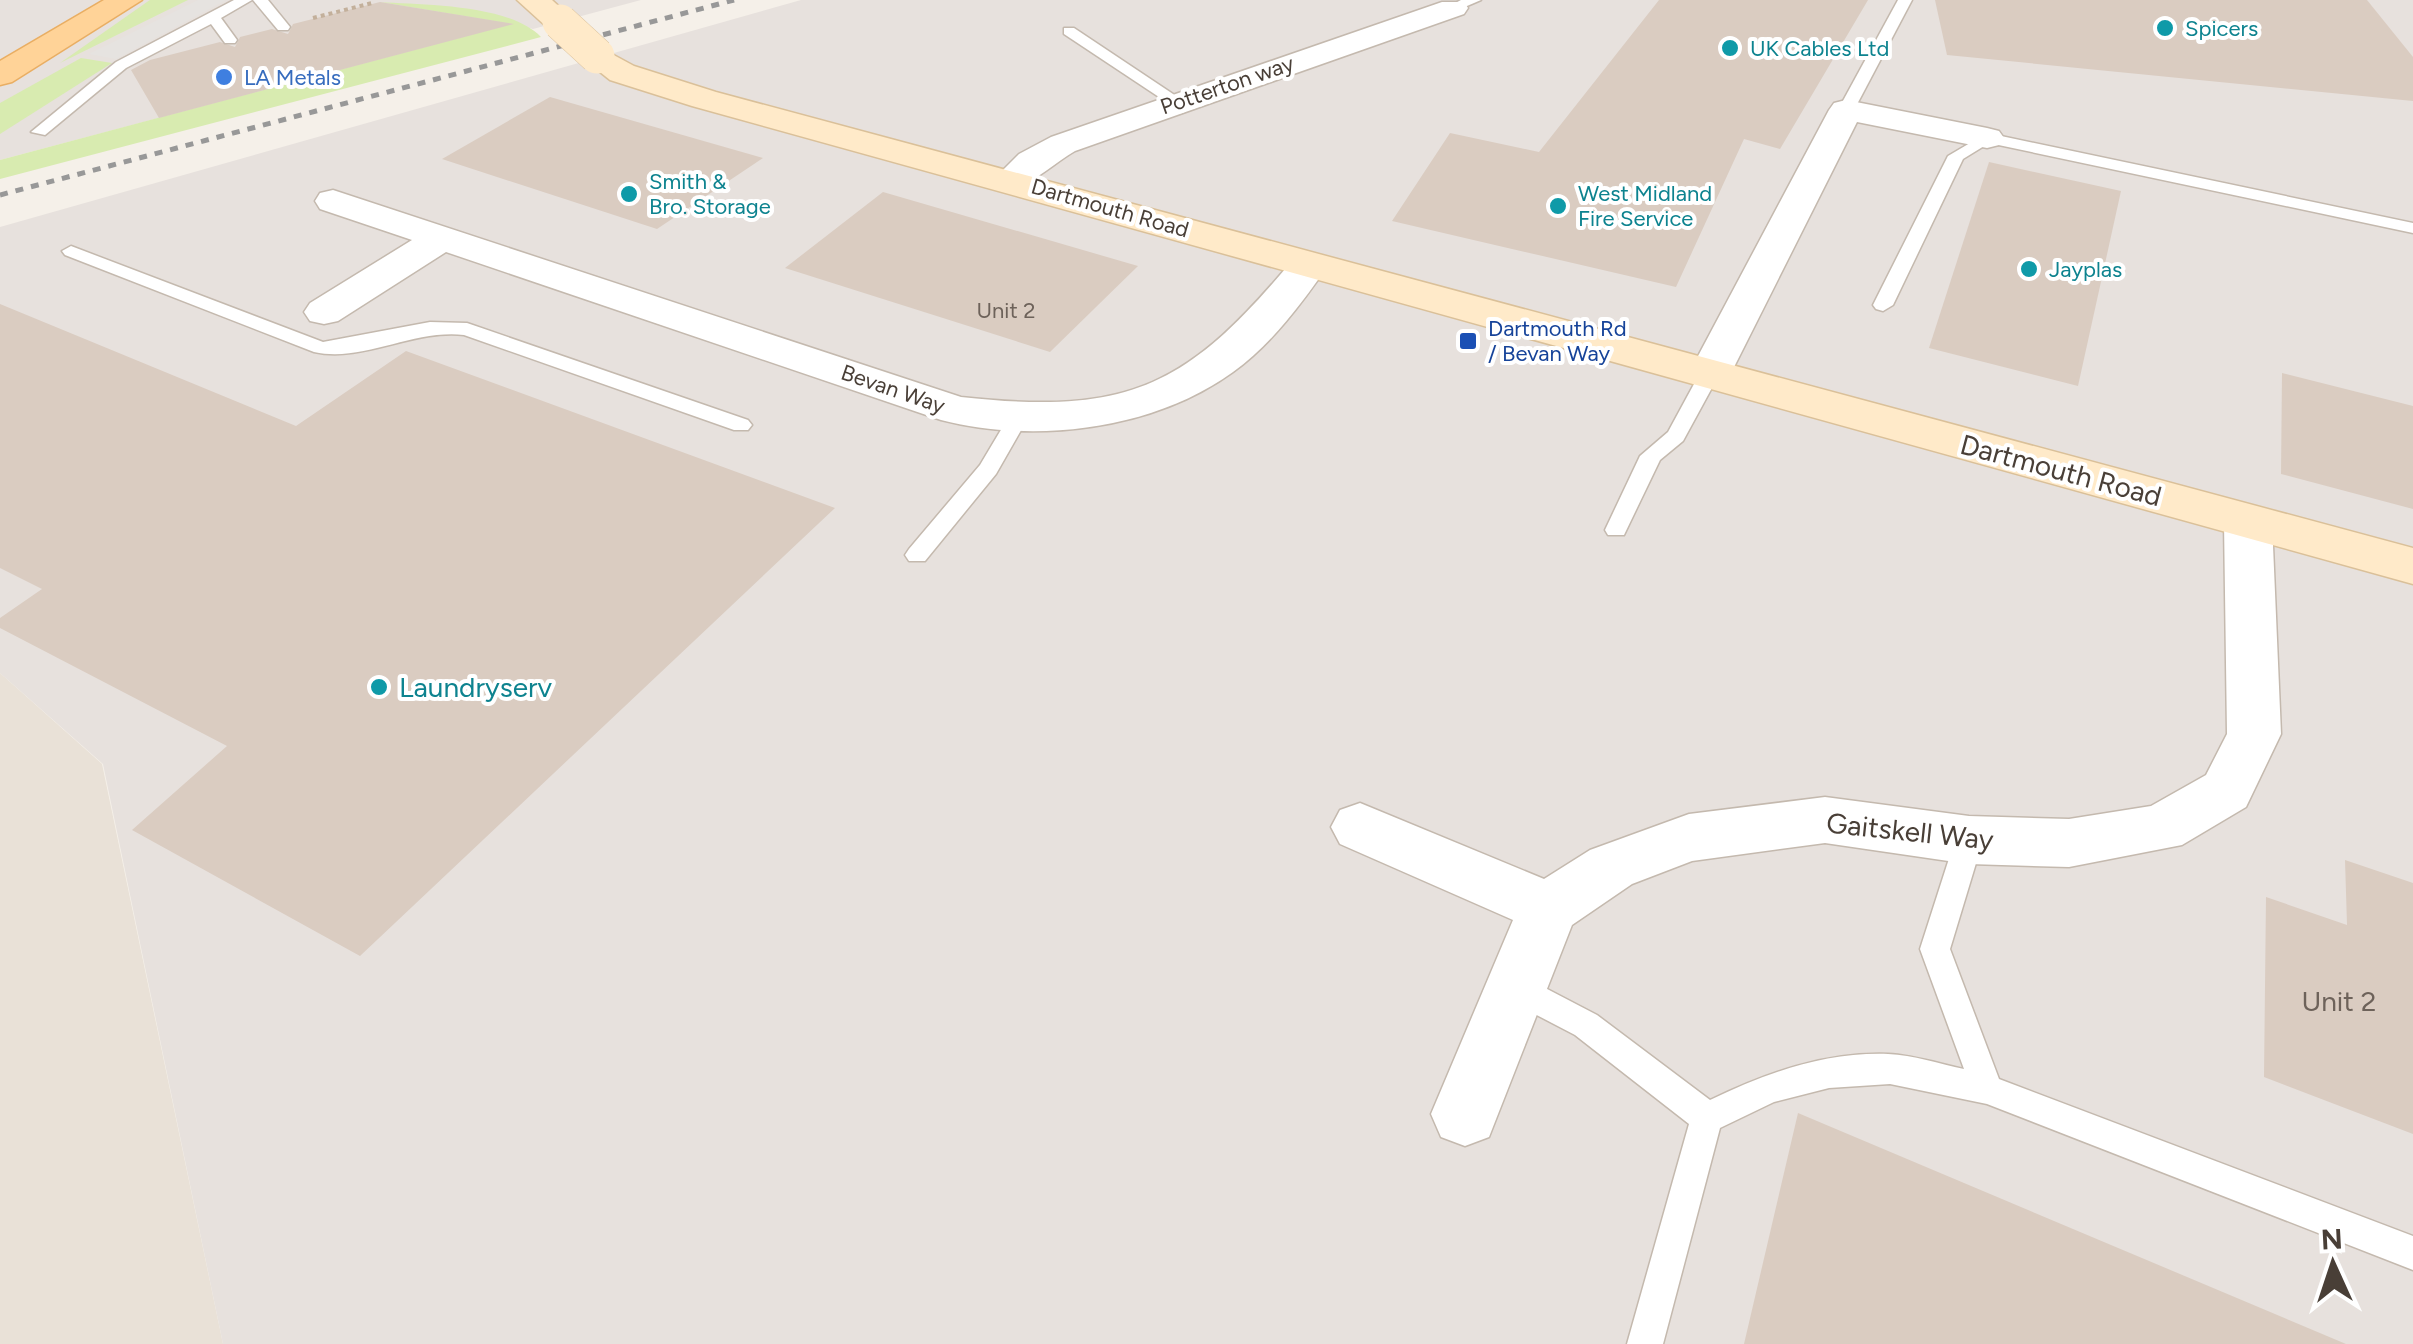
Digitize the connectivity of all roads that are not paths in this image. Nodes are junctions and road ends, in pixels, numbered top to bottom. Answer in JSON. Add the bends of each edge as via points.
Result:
{"nodes":[{"id":1,"x":76,"y":0,"type":"edge"},
{"id":2,"x":126,"y":0,"type":"edge"},
{"id":3,"x":244,"y":0,"type":"edge"},
{"id":4,"x":260,"y":0,"type":"edge"},
{"id":5,"x":533,"y":0,"type":"edge"},
{"id":6,"x":1906,"y":0,"type":"edge"},
{"id":7,"x":1464,"y":4,"type":"edge"},
{"id":8,"x":213,"y":17,"type":"junction"},
{"id":9,"x":283,"y":26,"type":"dead end"},
{"id":10,"x":1069,"y":31,"type":"dead end"},
{"id":11,"x":230,"y":40,"type":"dead end"},
{"id":12,"x":0,"y":44,"type":"edge"},
{"id":13,"x":0,"y":76,"type":"edge"},
{"id":14,"x":1177,"y":102,"type":"junction"},
{"id":15,"x":1846,"y":110,"type":"junction"},
{"id":16,"x":39,"y":132,"type":"dead end"},
{"id":17,"x":1986,"y":138,"type":"junction"},
{"id":18,"x":1010,"y":180,"type":"junction"},
{"id":19,"x":332,"y":200,"type":"dead end"},
{"id":20,"x":2413,"y":228,"type":"edge"},
{"id":21,"x":442,"y":238,"type":"junction"},
{"id":22,"x":71,"y":251,"type":"dead end"},
{"id":23,"x":1310,"y":264,"type":"junction"},
{"id":24,"x":1883,"y":305,"type":"dead end"},
{"id":25,"x":324,"y":312,"type":"joint"},
{"id":26,"x":283,"y":335,"type":"junction"},
{"id":27,"x":1710,"y":373,"type":"junction"},
{"id":28,"x":1018,"y":418,"type":"junction"},
{"id":29,"x":740,"y":425,"type":"dead end"},
{"id":30,"x":2248,"y":522,"type":"junction"},
{"id":31,"x":1616,"y":530,"type":"dead end"},
{"id":32,"x":917,"y":555,"type":"dead end"},
{"id":33,"x":2413,"y":566,"type":"edge"},
{"id":34,"x":1360,"y":827,"type":"dead end"},
{"id":35,"x":1969,"y":840,"type":"junction"},
{"id":36,"x":1548,"y":908,"type":"junction"},
{"id":37,"x":1517,"y":989,"type":"junction"},
{"id":38,"x":1987,"y":1088,"type":"junction"},
{"id":39,"x":1465,"y":1114,"type":"dead end"},
{"id":40,"x":1707,"y":1118,"type":"junction"},
{"id":41,"x":2413,"y":1253,"type":"edge"},
{"id":42,"x":1645,"y":1344,"type":"edge"}],
"edges":[{"from":1,"to":12,"type":"main road"},
{"from":2,"to":13,"type":"main road"},
{"from":3,"to":8,"type":"lane"},
{"from":4,"to":9,"type":"lane"},
{"from":5,"to":18,"type":"street","name":"Dartmouth Road","bridge":true,"via":[[622,73]]},
{"from":6,"to":15,"type":"lane"},
{"from":7,"to":14,"type":"street","name":"Potterton way"},
{"from":8,"to":11,"type":"lane"},
{"from":8,"to":16,"type":"lane","via":[[121,65]]},
{"from":10,"to":14,"type":"lane"},
{"from":14,"to":18,"type":"street","name":"Potterton way","via":[[1063,144]]},
{"from":15,"to":17,"type":"street"},
{"from":15,"to":27,"type":"street"},
{"from":17,"to":20,"type":"lane"},
{"from":17,"to":24,"type":"lane","via":[[1956,156]]},
{"from":18,"to":23,"type":"street","name":"Dartmouth Road"},
{"from":19,"to":21,"type":"street","name":"Bevan Way"},
{"from":21,"to":25,"type":"street"},
{"from":21,"to":28,"type":"street","name":"Bevan Way","via":[[956,410]]},
{"from":22,"to":26,"type":"lane"},
{"from":23,"to":27,"type":"street","name":"Dartmouth Road"},
{"from":23,"to":28,"type":"street","name":"Bevan Way","via":[[1221,362],[1177,387],[1080,416]]},
{"from":25,"to":26,"type":"lane"},
{"from":26,"to":29,"type":"lane","via":[[347,349],[442,324],[468,329]]},
{"from":27,"to":30,"type":"street","name":"Dartmouth Road"},
{"from":27,"to":31,"type":"lane","via":[[1676,436],[1652,456]]},
{"from":28,"to":32,"type":"lane","via":[[988,469]]},
{"from":30,"to":33,"type":"street","name":"Dartmouth Road"},
{"from":30,"to":35,"type":"street","name":"Gaitskell Way","via":[[2254,734],[2226,791],[2162,828],[2068,844]]},
{"from":34,"to":36,"type":"street"},
{"from":35,"to":36,"type":"street","name":"Gaitskell Way","via":[[1825,820],[1689,838],[1611,866]]},
{"from":35,"to":38,"type":"lane","via":[[1935,950]]},
{"from":36,"to":37,"type":"street"},
{"from":37,"to":39,"type":"street"},
{"from":37,"to":40,"type":"lane","via":[[1586,1025]]},
{"from":38,"to":40,"type":"lane","via":[[1890,1069],[1829,1073],[1769,1088]]},
{"from":38,"to":41,"type":"lane"},
{"from":40,"to":42,"type":"lane"}]}
